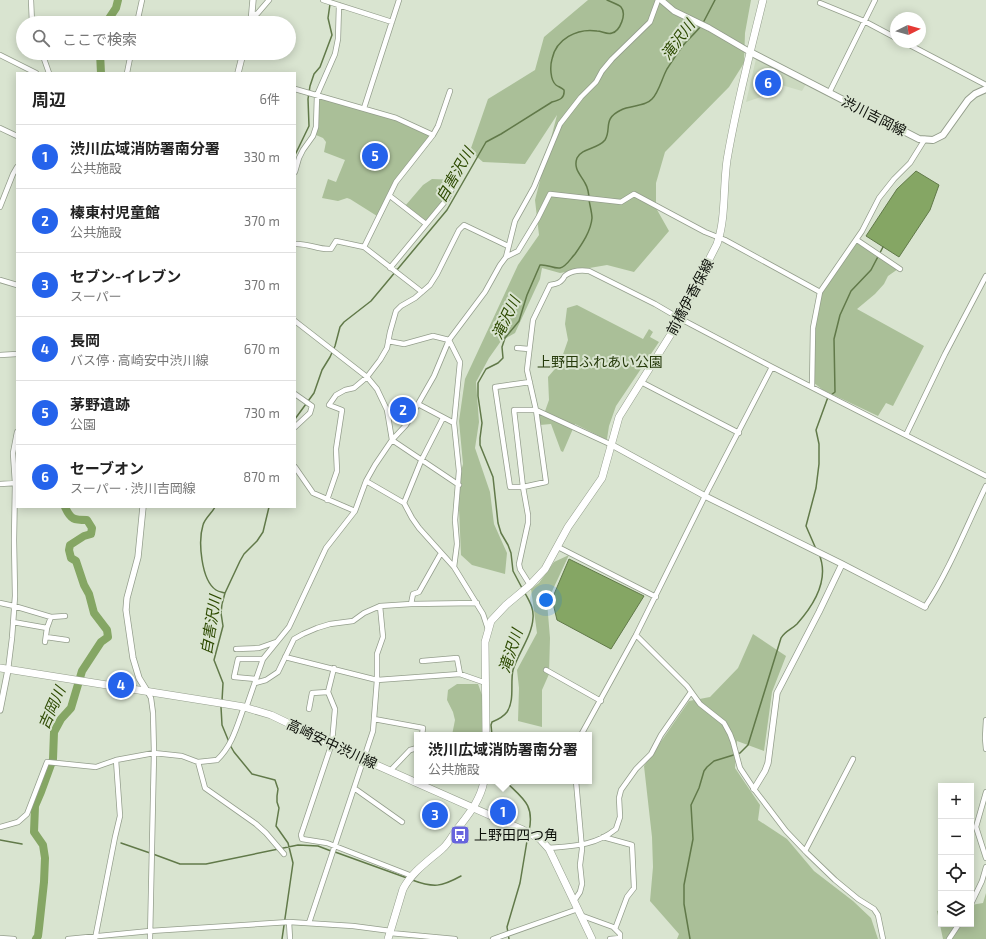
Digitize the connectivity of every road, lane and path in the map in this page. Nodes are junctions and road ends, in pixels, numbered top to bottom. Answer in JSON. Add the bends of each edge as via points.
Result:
{"nodes":[{"id":1,"x":30,"y":0,"type":"edge"},
{"id":2,"x":142,"y":0,"type":"edge"},
{"id":3,"x":253,"y":0,"type":"edge"},
{"id":4,"x":269,"y":0,"type":"edge"},
{"id":5,"x":323,"y":0,"type":"edge"},
{"id":6,"x":399,"y":0,"type":"edge"},
{"id":7,"x":658,"y":0,"type":"edge"},
{"id":8,"x":661,"y":0,"type":"edge"},
{"id":9,"x":763,"y":0,"type":"edge"},
{"id":10,"x":875,"y":0,"type":"edge"},
{"id":11,"x":820,"y":3,"type":"dead end"},
{"id":12,"x":339,"y":5,"type":"junction"},
{"id":13,"x":252,"y":14,"type":"joint"},
{"id":14,"x":31,"y":16,"type":"edge"},
{"id":15,"x":139,"y":16,"type":"edge"},
{"id":16,"x":864,"y":21,"type":"junction"},
{"id":17,"x":392,"y":22,"type":"junction"},
{"id":18,"x":890,"y":35,"type":"edge"},
{"id":19,"x":915,"y":48,"type":"edge"},
{"id":20,"x":750,"y":52,"type":"junction"},
{"id":21,"x":0,"y":55,"type":"edge"},
{"id":22,"x":45,"y":60,"type":"edge"},
{"id":23,"x":130,"y":60,"type":"edge"},
{"id":24,"x":241,"y":60,"type":"edge"},
{"id":25,"x":34,"y":72,"type":"edge"},
{"id":26,"x":50,"y":72,"type":"edge"},
{"id":27,"x":127,"y":72,"type":"edge"},
{"id":28,"x":238,"y":72,"type":"edge"},
{"id":29,"x":986,"y":85,"type":"edge"},
{"id":30,"x":296,"y":89,"type":"edge"},
{"id":31,"x":986,"y":89,"type":"edge"},
{"id":32,"x":450,"y":91,"type":"dead end"},
{"id":33,"x":829,"y":93,"type":"junction"},
{"id":34,"x":317,"y":95,"type":"junction"},
{"id":35,"x":364,"y":108,"type":"junction"},
{"id":36,"x":0,"y":128,"type":"edge"},
{"id":37,"x":433,"y":135,"type":"junction"},
{"id":38,"x":16,"y":136,"type":"edge"},
{"id":39,"x":925,"y":139,"type":"junction"},
{"id":40,"x":16,"y":168,"type":"edge"},
{"id":41,"x":296,"y":168,"type":"edge"},
{"id":42,"x":454,"y":185,"type":"dead end"},
{"id":43,"x":390,"y":196,"type":"junction"},
{"id":44,"x":0,"y":207,"type":"edge"},
{"id":45,"x":426,"y":224,"type":"junction"},
{"id":46,"x":719,"y":237,"type":"junction"},
{"id":47,"x":857,"y":240,"type":"junction"},
{"id":48,"x":296,"y":244,"type":"edge"},
{"id":49,"x":508,"y":246,"type":"junction"},
{"id":50,"x":364,"y":247,"type":"junction"},
{"id":51,"x":506,"y":257,"type":"junction"},
{"id":52,"x":390,"y":269,"type":"junction"},
{"id":53,"x":900,"y":269,"type":"dead end"},
{"id":54,"x":986,"y":276,"type":"edge"},
{"id":55,"x":0,"y":280,"type":"edge"},
{"id":56,"x":16,"y":285,"type":"edge"},
{"id":57,"x":422,"y":292,"type":"junction"},
{"id":58,"x":820,"y":292,"type":"junction"},
{"id":59,"x":679,"y":318,"type":"junction"},
{"id":60,"x":296,"y":323,"type":"edge"},
{"id":61,"x":449,"y":340,"type":"junction"},
{"id":62,"x":388,"y":341,"type":"junction"},
{"id":63,"x":517,"y":348,"type":"dead end"},
{"id":64,"x":529,"y":349,"type":"junction"},
{"id":65,"x":16,"y":354,"type":"edge"},
{"id":66,"x":0,"y":355,"type":"edge"},
{"id":67,"x":772,"y":367,"type":"junction"},
{"id":68,"x":367,"y":378,"type":"junction"},
{"id":69,"x":530,"y":382,"type":"junction"},
{"id":70,"x":641,"y":382,"type":"junction"},
{"id":71,"x":812,"y":386,"type":"junction"},
{"id":72,"x":296,"y":395,"type":"edge"},
{"id":73,"x":418,"y":404,"type":"junction"},
{"id":74,"x":536,"y":410,"type":"junction"},
{"id":75,"x":443,"y":418,"type":"junction"},
{"id":76,"x":454,"y":423,"type":"junction"},
{"id":77,"x":296,"y":426,"type":"edge"},
{"id":78,"x":739,"y":433,"type":"junction"},
{"id":79,"x":906,"y":435,"type":"junction"},
{"id":80,"x":16,"y":437,"type":"edge"},
{"id":81,"x":392,"y":440,"type":"junction"},
{"id":82,"x":612,"y":445,"type":"junction"},
{"id":83,"x":421,"y":461,"type":"junction"},
{"id":84,"x":296,"y":469,"type":"edge"},
{"id":85,"x":986,"y":476,"type":"edge"},
{"id":86,"x":366,"y":481,"type":"junction"},
{"id":87,"x":16,"y":483,"type":"edge"},
{"id":88,"x":0,"y":484,"type":"edge"},
{"id":89,"x":459,"y":485,"type":"junction"},
{"id":90,"x":986,"y":486,"type":"edge"},
{"id":91,"x":523,"y":487,"type":"junction"},
{"id":92,"x":705,"y":496,"type":"junction"},
{"id":93,"x":327,"y":500,"type":"junction"},
{"id":94,"x":404,"y":503,"type":"junction"},
{"id":95,"x":142,"y":508,"type":"edge"},
{"id":96,"x":355,"y":511,"type":"junction"},
{"id":97,"x":558,"y":547,"type":"junction"},
{"id":98,"x":441,"y":553,"type":"junction"},
{"id":99,"x":842,"y":564,"type":"junction"},
{"id":100,"x":454,"y":567,"type":"junction"},
{"id":101,"x":528,"y":586,"type":"junction"},
{"id":102,"x":656,"y":597,"type":"junction"},
{"id":103,"x":0,"y":603,"type":"edge"},
{"id":104,"x":477,"y":603,"type":"junction"},
{"id":105,"x":411,"y":604,"type":"junction"},
{"id":106,"x":14,"y":606,"type":"junction"},
{"id":107,"x":380,"y":606,"type":"junction"},
{"id":108,"x":925,"y":607,"type":"joint"},
{"id":109,"x":65,"y":616,"type":"dead end"},
{"id":110,"x":51,"y":617,"type":"junction"},
{"id":111,"x":13,"y":622,"type":"junction"},
{"id":112,"x":47,"y":628,"type":"junction"},
{"id":113,"x":488,"y":629,"type":"junction"},
{"id":114,"x":636,"y":635,"type":"junction"},
{"id":115,"x":46,"y":637,"type":"junction"},
{"id":116,"x":67,"y":640,"type":"dead end"},
{"id":117,"x":45,"y":642,"type":"dead end"},
{"id":118,"x":278,"y":642,"type":"junction"},
{"id":119,"x":236,"y":649,"type":"dead end"},
{"id":120,"x":285,"y":657,"type":"junction"},
{"id":121,"x":263,"y":659,"type":"junction"},
{"id":122,"x":422,"y":661,"type":"dead end"},
{"id":123,"x":0,"y":668,"type":"edge"},
{"id":124,"x":334,"y":668,"type":"junction"},
{"id":125,"x":8,"y":670,"type":"junction"},
{"id":126,"x":546,"y":670,"type":"dead end"},
{"id":127,"x":460,"y":674,"type":"junction"},
{"id":128,"x":377,"y":680,"type":"junction"},
{"id":129,"x":256,"y":681,"type":"junction"},
{"id":130,"x":486,"y":683,"type":"junction"},
{"id":131,"x":146,"y":690,"type":"junction"},
{"id":132,"x":328,"y":692,"type":"junction"},
{"id":133,"x":691,"y":692,"type":"junction"},
{"id":134,"x":601,"y":701,"type":"junction"},
{"id":135,"x":245,"y":708,"type":"junction"},
{"id":136,"x":309,"y":709,"type":"dead end"},
{"id":137,"x":0,"y":710,"type":"edge"},
{"id":138,"x":374,"y":719,"type":"junction"},
{"id":139,"x":986,"y":720,"type":"edge"},
{"id":140,"x":422,"y":732,"type":"edge"},
{"id":141,"x":486,"y":732,"type":"edge"},
{"id":142,"x":583,"y":732,"type":"edge"},
{"id":143,"x":332,"y":743,"type":"junction"},
{"id":144,"x":414,"y":749,"type":"edge"},
{"id":145,"x":986,"y":749,"type":"edge"},
{"id":146,"x":154,"y":753,"type":"junction"},
{"id":147,"x":363,"y":759,"type":"junction"},
{"id":148,"x":853,"y":759,"type":"dead end"},
{"id":149,"x":116,"y":760,"type":"junction"},
{"id":150,"x":198,"y":762,"type":"junction"},
{"id":151,"x":390,"y":771,"type":"junction"},
{"id":152,"x":414,"y":781,"type":"edge"},
{"id":153,"x":420,"y":784,"type":"edge"},
{"id":154,"x":483,"y":784,"type":"edge"},
{"id":155,"x":576,"y":784,"type":"edge"},
{"id":156,"x":354,"y":788,"type":"junction"},
{"id":157,"x":754,"y":788,"type":"junction"},
{"id":158,"x":986,"y":792,"type":"edge"},
{"id":159,"x":474,"y":807,"type":"junction"},
{"id":160,"x":402,"y":822,"type":"dead end"},
{"id":161,"x":0,"y":827,"type":"edge"},
{"id":162,"x":603,"y":837,"type":"junction"},
{"id":163,"x":581,"y":845,"type":"junction"},
{"id":164,"x":335,"y":846,"type":"junction"},
{"id":165,"x":548,"y":848,"type":"junction"},
{"id":166,"x":805,"y":851,"type":"junction"},
{"id":167,"x":284,"y":854,"type":"dead end"},
{"id":168,"x":986,"y":858,"type":"edge"},
{"id":169,"x":986,"y":867,"type":"edge"},
{"id":170,"x":412,"y":876,"type":"junction"},
{"id":171,"x":974,"y":898,"type":"edge"},
{"id":172,"x":574,"y":901,"type":"junction"},
{"id":173,"x":579,"y":912,"type":"junction"},
{"id":174,"x":288,"y":922,"type":"junction"},
{"id":175,"x":309,"y":923,"type":"junction"},
{"id":176,"x":957,"y":927,"type":"edge"},
{"id":177,"x":615,"y":929,"type":"junction"},
{"id":178,"x":150,"y":931,"type":"junction"},
{"id":179,"x":390,"y":934,"type":"edge"},
{"id":180,"x":0,"y":938,"type":"edge"},
{"id":181,"x":95,"y":938,"type":"edge"},
{"id":182,"x":14,"y":939,"type":"edge"},
{"id":183,"x":68,"y":939,"type":"edge"},
{"id":184,"x":150,"y":939,"type":"edge"},
{"id":185,"x":290,"y":939,"type":"edge"},
{"id":186,"x":455,"y":939,"type":"edge"},
{"id":187,"x":493,"y":939,"type":"edge"},
{"id":188,"x":592,"y":939,"type":"edge"},
{"id":189,"x":610,"y":939,"type":"edge"},
{"id":190,"x":620,"y":939,"type":"edge"},
{"id":191,"x":883,"y":939,"type":"edge"},
{"id":192,"x":950,"y":939,"type":"edge"}],
"edges":[{"from":1,"to":14,"type":"street"},
{"from":2,"to":15,"type":"street"},
{"from":3,"to":13,"type":"street"},
{"from":4,"to":13,"type":"street","via":[[257,14]]},
{"from":5,"to":12,"type":"street"},
{"from":6,"to":17,"type":"street"},
{"from":7,"to":49,"type":"street","via":[[650,22],[612,59],[560,124],[534,187],[515,221]]},
{"from":8,"to":20,"type":"street","via":[[682,15]]},
{"from":9,"to":20,"type":"main road","name":"前橋伊香保線"},
{"from":10,"to":16,"type":"street"},
{"from":11,"to":16,"type":"street"},
{"from":12,"to":17,"type":"street"},
{"from":12,"to":34,"type":"street","via":[[335,54]]},
{"from":16,"to":18,"type":"street"},
{"from":16,"to":33,"type":"street"},
{"from":17,"to":35,"type":"street"},
{"from":19,"to":29,"type":"street"},
{"from":20,"to":33,"type":"main road","name":"渋川吉岡線"},
{"from":20,"to":46,"type":"main road","name":"前橋伊香保線","via":[[727,161]]},
{"from":21,"to":25,"type":"street"},
{"from":22,"to":26,"type":"street"},
{"from":23,"to":27,"type":"street"},
{"from":24,"to":28,"type":"street"},
{"from":30,"to":34,"type":"street"},
{"from":31,"to":39,"type":"main road","via":[[968,100],[943,134],[933,140]]},
{"from":32,"to":37,"type":"street"},
{"from":33,"to":39,"type":"main road","name":"渋川吉岡線","via":[[919,139]]},
{"from":34,"to":35,"type":"street"},
{"from":34,"to":41,"type":"street","via":[[316,127]]},
{"from":35,"to":37,"type":"street","via":[[396,118]]},
{"from":36,"to":38,"type":"street"},
{"from":37,"to":43,"type":"street","via":[[396,182]]},
{"from":39,"to":47,"type":"street","via":[[910,163],[879,198]]},
{"from":40,"to":44,"type":"street"},
{"from":42,"to":45,"type":"street","via":[[447,199]]},
{"from":43,"to":45,"type":"street"},
{"from":43,"to":50,"type":"street"},
{"from":45,"to":52,"type":"street"},
{"from":46,"to":51,"type":"street","via":[[634,194],[621,202],[550,194],[518,251]]},
{"from":46,"to":58,"type":"street"},
{"from":46,"to":59,"type":"main road","name":"前橋伊香保線"},
{"from":47,"to":53,"type":"street"},
{"from":47,"to":58,"type":"street"},
{"from":48,"to":50,"type":"street","via":[[322,250],[331,249],[336,241]]},
{"from":49,"to":51,"type":"street"},
{"from":49,"to":57,"type":"street","via":[[464,225],[459,230],[438,274]]},
{"from":50,"to":52,"type":"street"},
{"from":51,"to":61,"type":"street","via":[[485,292]]},
{"from":52,"to":57,"type":"street"},
{"from":54,"to":79,"type":"street"},
{"from":55,"to":56,"type":"street"},
{"from":57,"to":62,"type":"street","via":[[396,311]]},
{"from":58,"to":71,"type":"street","via":[[813,328]]},
{"from":59,"to":64,"type":"street","via":[[602,277],[580,270],[564,275],[558,284],[550,285],[533,320]]},
{"from":59,"to":67,"type":"street"},
{"from":59,"to":70,"type":"main road","name":"前橋伊香保線"},
{"from":60,"to":68,"type":"street"},
{"from":61,"to":62,"type":"street","via":[[433,336],[404,344]]},
{"from":61,"to":73,"type":"street","via":[[434,376]]},
{"from":61,"to":76,"type":"street","via":[[460,362]]},
{"from":62,"to":68,"type":"street","via":[[387,348]]},
{"from":63,"to":64,"type":"street"},
{"from":64,"to":69,"type":"street","via":[[527,370]]},
{"from":65,"to":66,"type":"street"},
{"from":67,"to":71,"type":"street"},
{"from":67,"to":78,"type":"street"},
{"from":68,"to":81,"type":"street","via":[[377,389],[384,405]]},
{"from":68,"to":93,"type":"street","via":[[354,388],[336,395],[329,405],[342,410],[336,449],[337,472]]},
{"from":69,"to":74,"type":"street"},
{"from":69,"to":91,"type":"street","via":[[495,387],[510,487]]},
{"from":70,"to":78,"type":"street"},
{"from":70,"to":82,"type":"main road","name":"前橋伊香保線","via":[[619,417]]},
{"from":71,"to":79,"type":"street"},
{"from":72,"to":77,"type":"street","via":[[312,406],[310,413]]},
{"from":73,"to":75,"type":"street"},
{"from":73,"to":81,"type":"street","via":[[406,425]]},
{"from":74,"to":82,"type":"street"},
{"from":74,"to":91,"type":"street","via":[[546,482]]},
{"from":74,"to":91,"type":"street","via":[[514,410]]},
{"from":75,"to":76,"type":"street"},
{"from":75,"to":83,"type":"street"},
{"from":76,"to":89,"type":"street"},
{"from":78,"to":92,"type":"street"},
{"from":79,"to":85,"type":"street"},
{"from":80,"to":87,"type":"street","via":[[13,453]]},
{"from":81,"to":83,"type":"street"},
{"from":81,"to":86,"type":"street"},
{"from":82,"to":92,"type":"street"},
{"from":82,"to":97,"type":"main road","name":"前橋伊香保線","via":[[602,478]]},
{"from":83,"to":89,"type":"street"},
{"from":83,"to":94,"type":"street"},
{"from":84,"to":93,"type":"street","via":[[312,493]]},
{"from":86,"to":94,"type":"street"},
{"from":86,"to":96,"type":"street"},
{"from":87,"to":88,"type":"street"},
{"from":87,"to":106,"type":"street"},
{"from":89,"to":100,"type":"street"},
{"from":90,"to":108,"type":"street"},
{"from":91,"to":101,"type":"street","via":[[528,523],[519,564]]},
{"from":92,"to":99,"type":"street"},
{"from":92,"to":102,"type":"street"},
{"from":93,"to":96,"type":"street"},
{"from":94,"to":98,"type":"street","via":[[419,528]]},
{"from":95,"to":131,"type":"street","via":[[138,557],[126,610],[133,658]]},
{"from":96,"to":118,"type":"street","via":[[326,548],[289,627]]},
{"from":97,"to":101,"type":"main road","name":"前橋伊香保線","via":[[545,569]]},
{"from":97,"to":102,"type":"street"},
{"from":98,"to":100,"type":"street"},
{"from":98,"to":105,"type":"street","via":[[419,592],[412,594]]},
{"from":99,"to":108,"type":"street"},
{"from":99,"to":157,"type":"street","via":[[777,693],[768,763]]},
{"from":100,"to":104,"type":"street"},
{"from":101,"to":113,"type":"main road","name":"前橋伊香保線","via":[[496,615]]},
{"from":102,"to":114,"type":"street"},
{"from":103,"to":106,"type":"street"},
{"from":104,"to":105,"type":"street"},
{"from":104,"to":113,"type":"street"},
{"from":105,"to":107,"type":"street"},
{"from":106,"to":110,"type":"street"},
{"from":106,"to":111,"type":"street"},
{"from":107,"to":120,"type":"street","via":[[352,621],[330,624],[303,634],[294,639]]},
{"from":107,"to":128,"type":"street","via":[[383,637],[377,654]]},
{"from":109,"to":110,"type":"street"},
{"from":110,"to":112,"type":"street"},
{"from":111,"to":112,"type":"street"},
{"from":111,"to":125,"type":"street"},
{"from":112,"to":115,"type":"street"},
{"from":113,"to":130,"type":"main road","name":"前橋伊香保線","via":[[485,642]]},
{"from":114,"to":133,"type":"street"},
{"from":114,"to":134,"type":"street"},
{"from":115,"to":116,"type":"street"},
{"from":115,"to":117,"type":"street"},
{"from":118,"to":119,"type":"street","via":[[259,648]]},
{"from":118,"to":121,"type":"street"},
{"from":120,"to":124,"type":"street"},
{"from":120,"to":129,"type":"street","via":[[278,672],[266,680]]},
{"from":121,"to":129,"type":"street"},
{"from":121,"to":129,"type":"street","via":[[238,659],[234,677]]},
{"from":122,"to":127,"type":"street","via":[[457,658]]},
{"from":123,"to":125,"type":"main road","name":"高崎安中渋川線"},
{"from":124,"to":128,"type":"street"},
{"from":124,"to":132,"type":"street"},
{"from":125,"to":131,"type":"main road","name":"高崎安中渋川線"},
{"from":125,"to":137,"type":"street"},
{"from":126,"to":134,"type":"street"},
{"from":127,"to":128,"type":"street"},
{"from":127,"to":130,"type":"street"},
{"from":128,"to":138,"type":"street"},
{"from":129,"to":135,"type":"street"},
{"from":130,"to":141,"type":"main road","name":"前橋伊香保線"},
{"from":131,"to":135,"type":"main road","name":"高崎安中渋川線"},
{"from":131,"to":146,"type":"street","via":[[151,698],[154,713]]},
{"from":132,"to":136,"type":"street","via":[[312,693]]},
{"from":132,"to":143,"type":"street","via":[[335,709]]},
{"from":133,"to":157,"type":"street","via":[[700,704],[724,723],[733,742],[740,768]]},
{"from":133,"to":162,"type":"street","via":[[651,754],[621,790],[618,827]]},
{"from":134,"to":142,"type":"street"},
{"from":135,"to":143,"type":"main road","name":"高崎安中渋川線","via":[[271,715]]},
{"from":135,"to":150,"type":"street","via":[[227,749],[217,760]]},
{"from":138,"to":140,"type":"street","via":[[423,728]]},
{"from":138,"to":147,"type":"street","via":[[373,731]]},
{"from":139,"to":145,"type":"street"},
{"from":143,"to":147,"type":"main road","name":"高崎安中渋川線"},
{"from":143,"to":164,"type":"street","via":[[301,835],[302,839]]},
{"from":144,"to":151,"type":"street"},
{"from":146,"to":149,"type":"street"},
{"from":146,"to":150,"type":"street","via":[[182,756]]},
{"from":146,"to":178,"type":"street"},
{"from":147,"to":151,"type":"main road","name":"高崎安中渋川線"},
{"from":147,"to":156,"type":"street"},
{"from":148,"to":166,"type":"street"},
{"from":149,"to":161,"type":"street","via":[[96,768],[47,762],[27,814],[18,822]]},
{"from":149,"to":181,"type":"street","via":[[120,816]]},
{"from":150,"to":167,"type":"street","via":[[205,788],[256,824]]},
{"from":151,"to":152,"type":"main road","name":"高崎安中渋川線"},
{"from":153,"to":159,"type":"main road","name":"高崎安中渋川線"},
{"from":154,"to":159,"type":"main road"},
{"from":155,"to":163,"type":"street"},
{"from":156,"to":160,"type":"street"},
{"from":156,"to":164,"type":"street"},
{"from":157,"to":166,"type":"street","via":[[786,831]]},
{"from":158,"to":168,"type":"street","via":[[976,826]]},
{"from":159,"to":165,"type":"main road","name":"高崎安中渋川線","via":[[534,836]]},
{"from":159,"to":170,"type":"main road","via":[[443,848]]},
{"from":162,"to":163,"type":"street"},
{"from":162,"to":177,"type":"street","via":[[632,845],[634,888],[627,897]]},
{"from":163,"to":165,"type":"street"},
{"from":163,"to":172,"type":"street","via":[[582,884]]},
{"from":164,"to":170,"type":"street"},
{"from":164,"to":175,"type":"street"},
{"from":165,"to":172,"type":"main road","name":"高崎安中渋川線"},
{"from":166,"to":191,"type":"street","via":[[834,880],[874,909],[878,915]]},
{"from":169,"to":171,"type":"street"},
{"from":170,"to":179,"type":"main road","via":[[403,890]]},
{"from":172,"to":173,"type":"main road","name":"高崎安中渋川線"},
{"from":173,"to":177,"type":"street"},
{"from":173,"to":187,"type":"street"},
{"from":173,"to":188,"type":"main road","name":"高崎安中渋川線"},
{"from":174,"to":175,"type":"street"},
{"from":174,"to":178,"type":"street"},
{"from":174,"to":185,"type":"street"},
{"from":175,"to":179,"type":"street"},
{"from":176,"to":192,"type":"street"},
{"from":177,"to":190,"type":"street","via":[[620,934]]},
{"from":178,"to":181,"type":"street"},
{"from":178,"to":184,"type":"street"},
{"from":179,"to":186,"type":"street"},
{"from":180,"to":182,"type":"street"},
{"from":181,"to":183,"type":"street"},
{"from":189,"to":190,"type":"street"}]}
